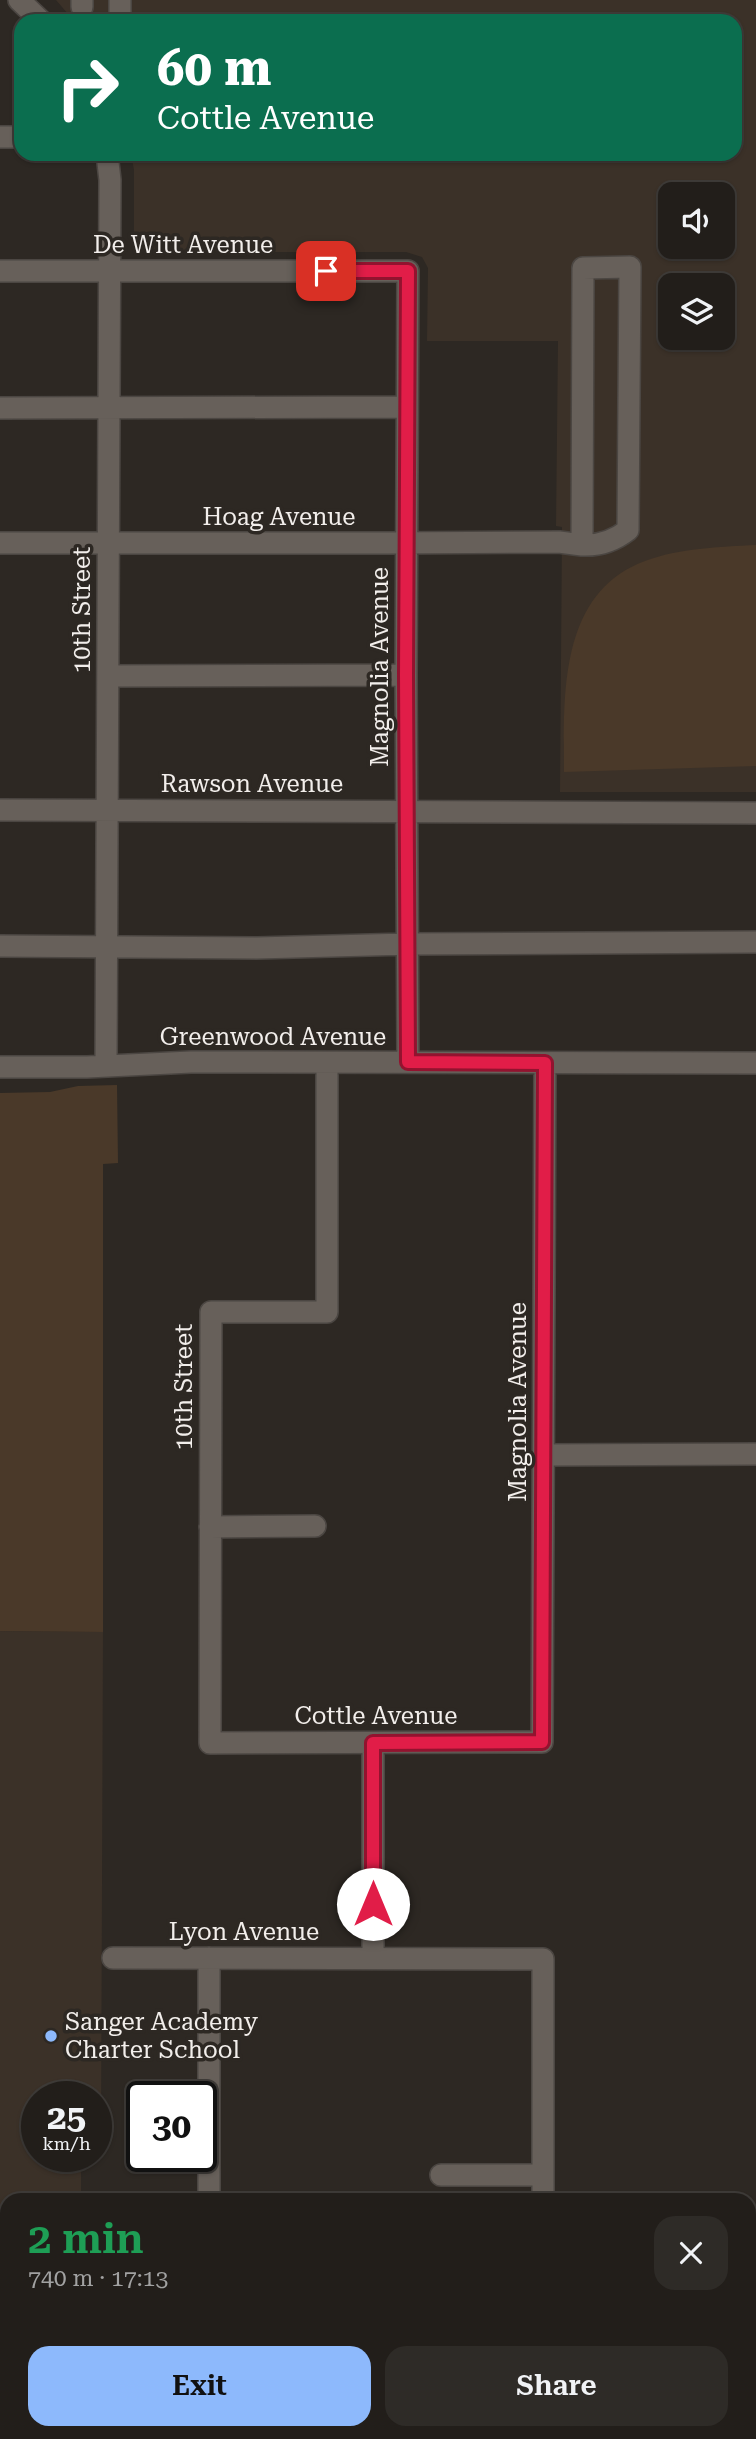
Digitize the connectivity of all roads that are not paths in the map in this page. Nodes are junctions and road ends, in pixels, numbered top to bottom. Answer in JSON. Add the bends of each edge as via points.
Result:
{"nodes":[{"id":1,"x":19,"y":0,"type":"edge"},
{"id":2,"x":34,"y":14,"type":"edge"},
{"id":3,"x":108,"y":161,"type":"edge"},
{"id":4,"x":0,"y":271,"type":"edge"},
{"id":5,"x":109,"y":271,"type":"junction"},
{"id":6,"x":408,"y":271,"type":"joint"},
{"id":7,"x":407,"y":407,"type":"junction"},
{"id":8,"x":0,"y":408,"type":"edge"},
{"id":9,"x":109,"y":410,"type":"junction"},
{"id":10,"x":407,"y":541,"type":"junction"},
{"id":11,"x":0,"y":543,"type":"edge"},
{"id":12,"x":109,"y":543,"type":"junction"},
{"id":13,"x":582,"y":545,"type":"junction"},
{"id":14,"x":406,"y":675,"type":"junction"},
{"id":15,"x":108,"y":676,"type":"junction"},
{"id":16,"x":0,"y":810,"type":"edge"},
{"id":17,"x":107,"y":810,"type":"junction"},
{"id":18,"x":406,"y":811,"type":"junction"},
{"id":19,"x":756,"y":813,"type":"edge"},
{"id":20,"x":756,"y":942,"type":"edge"},
{"id":21,"x":407,"y":944,"type":"junction"},
{"id":22,"x":0,"y":946,"type":"edge"},
{"id":23,"x":107,"y":948,"type":"junction"},
{"id":24,"x":408,"y":1062,"type":"junction"},
{"id":25,"x":327,"y":1063,"type":"junction"},
{"id":26,"x":545,"y":1063,"type":"junction"},
{"id":27,"x":756,"y":1063,"type":"edge"},
{"id":28,"x":106,"y":1066,"type":"junction"},
{"id":29,"x":0,"y":1067,"type":"edge"},
{"id":30,"x":756,"y":1454,"type":"edge"},
{"id":31,"x":544,"y":1455,"type":"junction"},
{"id":32,"x":315,"y":1526,"type":"dead end"},
{"id":33,"x":210,"y":1527,"type":"junction"},
{"id":34,"x":542,"y":1742,"type":"joint"},
{"id":35,"x":210,"y":1743,"type":"joint"},
{"id":36,"x":373,"y":1743,"type":"junction"},
{"id":37,"x":113,"y":1958,"type":"dead end"},
{"id":38,"x":209,"y":1958,"type":"junction"},
{"id":39,"x":373,"y":1958,"type":"junction"},
{"id":40,"x":441,"y":2175,"type":"dead end"},
{"id":41,"x":543,"y":2175,"type":"junction"},
{"id":42,"x":209,"y":2193,"type":"edge"},
{"id":43,"x":542,"y":2193,"type":"edge"}],
"edges":[{"from":1,"to":2,"type":"street"},
{"from":3,"to":5,"type":"street","name":"10th Street"},
{"from":4,"to":5,"type":"street","name":"De Witt Avenue"},
{"from":5,"to":6,"type":"street","name":"De Witt Avenue"},
{"from":5,"to":9,"type":"street","name":"10th Street"},
{"from":6,"to":7,"type":"street","name":"Magnolia Avenue"},
{"from":7,"to":9,"type":"street"},
{"from":7,"to":10,"type":"street","name":"Magnolia Avenue"},
{"from":8,"to":9,"type":"street"},
{"from":9,"to":12,"type":"street","name":"10th Street"},
{"from":10,"to":12,"type":"street","name":"Hoag Avenue"},
{"from":10,"to":13,"type":"street","name":"Hoag Avenue"},
{"from":10,"to":14,"type":"street","name":"Magnolia Avenue"},
{"from":11,"to":12,"type":"street","name":"Hoag Avenue"},
{"from":12,"to":15,"type":"street","name":"10th Street"},
{"from":13,"to":13,"type":"street","name":"Hoag Avenue","via":[[595,546],[628,530],[630,267],[583,268]]},
{"from":14,"to":15,"type":"street"},
{"from":14,"to":18,"type":"street","name":"Magnolia Avenue"},
{"from":15,"to":17,"type":"street","name":"10th Street"},
{"from":16,"to":17,"type":"street","name":"Rawson Avenue"},
{"from":17,"to":18,"type":"street","name":"Rawson Avenue"},
{"from":17,"to":23,"type":"street","name":"10th Street"},
{"from":18,"to":19,"type":"street","name":"Rawson Avenue"},
{"from":18,"to":21,"type":"street","name":"Magnolia Avenue"},
{"from":20,"to":21,"type":"street"},
{"from":21,"to":23,"type":"street"},
{"from":21,"to":24,"type":"street","name":"Magnolia Avenue"},
{"from":22,"to":23,"type":"street"},
{"from":23,"to":28,"type":"street","name":"10th Street"},
{"from":24,"to":25,"type":"street","name":"Greenwood Avenue"},
{"from":24,"to":26,"type":"street","name":"Greenwood Avenue"},
{"from":25,"to":28,"type":"street","name":"Greenwood Avenue"},
{"from":25,"to":33,"type":"street","name":"10th Street","via":[[327,1312],[211,1312]]},
{"from":26,"to":27,"type":"street","name":"Greenwood Avenue"},
{"from":26,"to":31,"type":"street","name":"Magnolia Avenue"},
{"from":28,"to":29,"type":"street","name":"Greenwood Avenue"},
{"from":30,"to":31,"type":"street"},
{"from":31,"to":34,"type":"street","name":"Magnolia Avenue"},
{"from":32,"to":33,"type":"street"},
{"from":33,"to":35,"type":"street","name":"10th Street"},
{"from":34,"to":36,"type":"street","name":"Cottle Avenue"},
{"from":35,"to":36,"type":"street","name":"Cottle Avenue"},
{"from":36,"to":39,"type":"street"},
{"from":37,"to":38,"type":"street","name":"Lyon Avenue"},
{"from":38,"to":39,"type":"street","name":"Lyon Avenue"},
{"from":38,"to":42,"type":"street"},
{"from":39,"to":41,"type":"street","name":"Lyon Avenue","via":[[543,1958]]},
{"from":40,"to":41,"type":"street"},
{"from":41,"to":43,"type":"street"}]}
